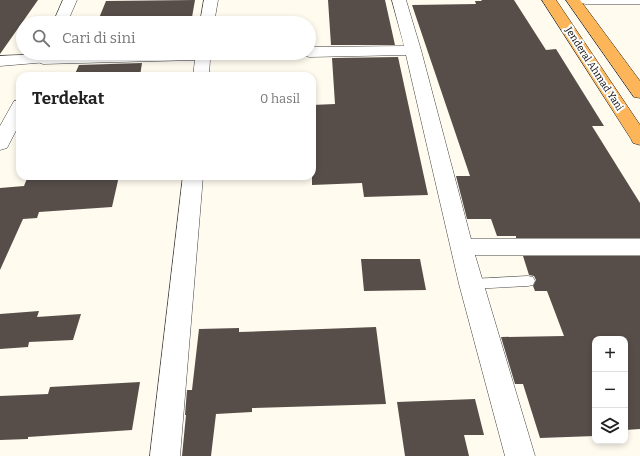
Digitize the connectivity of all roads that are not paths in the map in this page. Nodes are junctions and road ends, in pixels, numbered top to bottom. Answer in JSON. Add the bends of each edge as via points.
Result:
{"nodes":[{"id":1,"x":70,"y":0,"type":"edge"},
{"id":2,"x":211,"y":0,"type":"edge"},
{"id":3,"x":399,"y":0,"type":"edge"},
{"id":4,"x":549,"y":0,"type":"edge"},
{"id":5,"x":573,"y":0,"type":"edge"},
{"id":6,"x":586,"y":0,"type":"edge"},
{"id":7,"x":640,"y":0,"type":"edge"},
{"id":8,"x":63,"y":16,"type":"edge"},
{"id":9,"x":208,"y":16,"type":"edge"},
{"id":10,"x":413,"y":50,"type":"junction"},
{"id":11,"x":316,"y":52,"type":"edge"},
{"id":12,"x":16,"y":59,"type":"edge"},
{"id":13,"x":42,"y":60,"type":"edge"},
{"id":14,"x":202,"y":60,"type":"edge"},
{"id":15,"x":0,"y":61,"type":"edge"},
{"id":16,"x":36,"y":72,"type":"edge"},
{"id":17,"x":201,"y":72,"type":"edge"},
{"id":18,"x":640,"y":93,"type":"edge"},
{"id":19,"x":16,"y":113,"type":"edge"},
{"id":20,"x":640,"y":139,"type":"edge"},
{"id":21,"x":0,"y":144,"type":"edge"},
{"id":22,"x":193,"y":180,"type":"edge"},
{"id":23,"x":462,"y":247,"type":"junction"},
{"id":24,"x":640,"y":247,"type":"edge"},
{"id":25,"x":528,"y":280,"type":"dead end"},
{"id":26,"x":471,"y":284,"type":"junction"},
{"id":27,"x":165,"y":456,"type":"edge"},
{"id":28,"x":520,"y":456,"type":"edge"}],
"edges":[{"from":1,"to":8,"type":"street"},
{"from":2,"to":9,"type":"street"},
{"from":3,"to":10,"type":"street"},
{"from":4,"to":20,"type":"highway","name":"Jenderal Ahmad Yani"},
{"from":5,"to":18,"type":"highway","name":"Jenderal Ahmad Yani"},
{"from":6,"to":7,"type":"street"},
{"from":10,"to":11,"type":"street"},
{"from":10,"to":23,"type":"street"},
{"from":12,"to":15,"type":"street"},
{"from":13,"to":16,"type":"street"},
{"from":14,"to":17,"type":"street"},
{"from":19,"to":21,"type":"street"},
{"from":22,"to":27,"type":"street"},
{"from":23,"to":24,"type":"street"},
{"from":23,"to":26,"type":"street"},
{"from":25,"to":26,"type":"lane"},
{"from":26,"to":28,"type":"street"}]}
